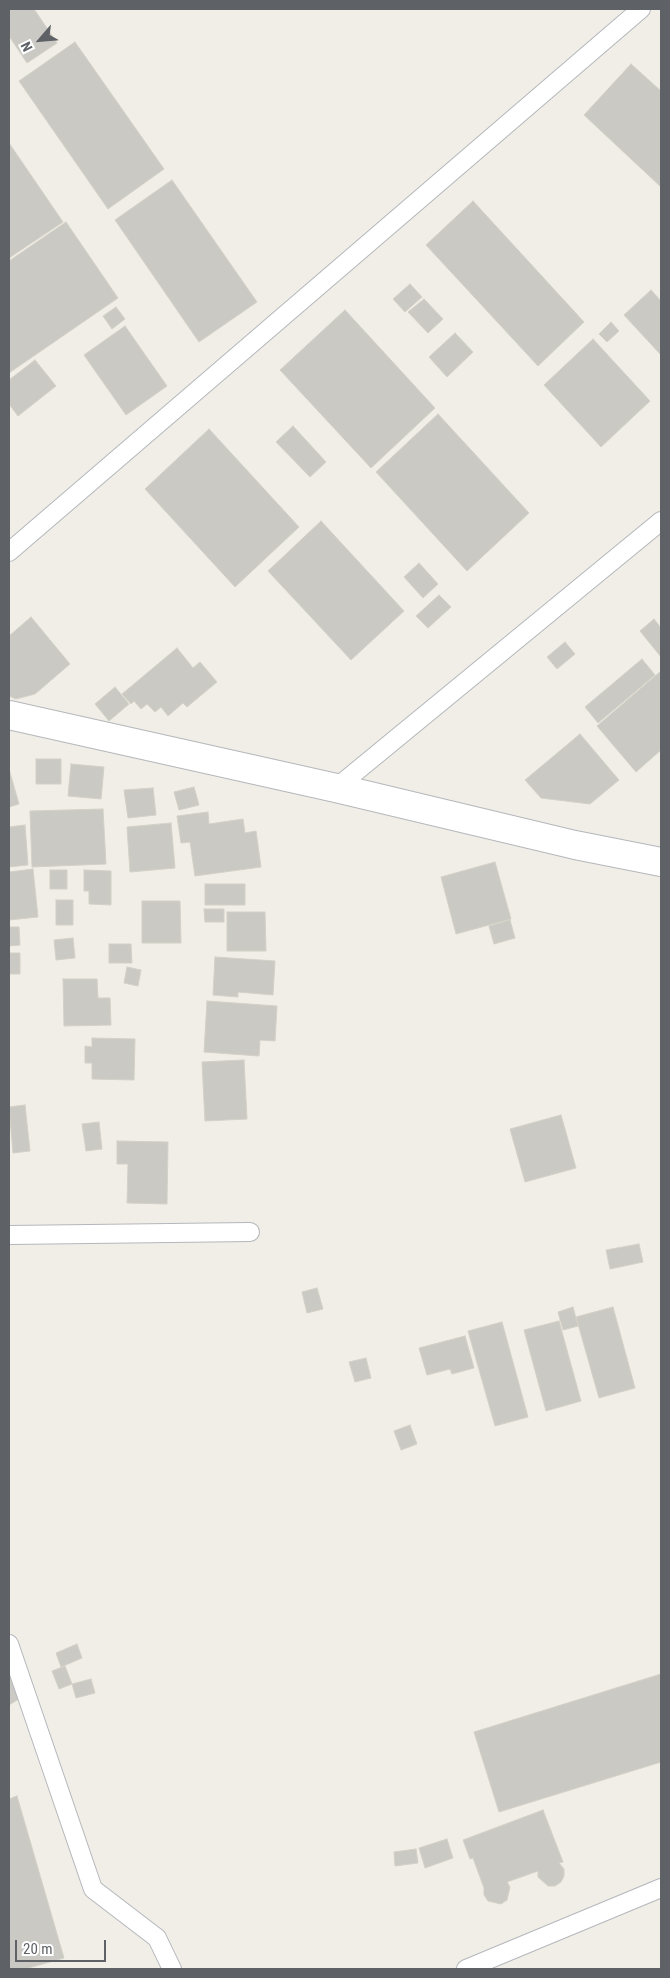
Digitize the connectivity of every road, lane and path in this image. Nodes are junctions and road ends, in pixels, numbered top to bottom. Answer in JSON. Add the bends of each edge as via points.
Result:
{"nodes":[{"id":1,"x":641,"y":9,"type":"edge"},
{"id":2,"x":661,"y":521,"type":"edge"},
{"id":3,"x":9,"y":552,"type":"edge"},
{"id":4,"x":9,"y":715,"type":"edge"},
{"id":5,"x":336,"y":788,"type":"junction"},
{"id":6,"x":661,"y":862,"type":"edge"},
{"id":7,"x":250,"y":1232,"type":"dead end"},
{"id":8,"x":9,"y":1235,"type":"edge"},
{"id":9,"x":9,"y":1644,"type":"edge"},
{"id":10,"x":661,"y":1888,"type":"edge"},
{"id":11,"x":172,"y":1969,"type":"edge"},
{"id":12,"x":466,"y":1969,"type":"edge"}],
"edges":[{"from":1,"to":3,"type":"lane"},
{"from":2,"to":5,"type":"lane"},
{"from":4,"to":5,"type":"street"},
{"from":5,"to":6,"type":"street","via":[[574,845]]},
{"from":7,"to":8,"type":"lane"},
{"from":9,"to":11,"type":"lane","via":[[93,1889],[157,1938]]},
{"from":10,"to":12,"type":"lane"}]}
